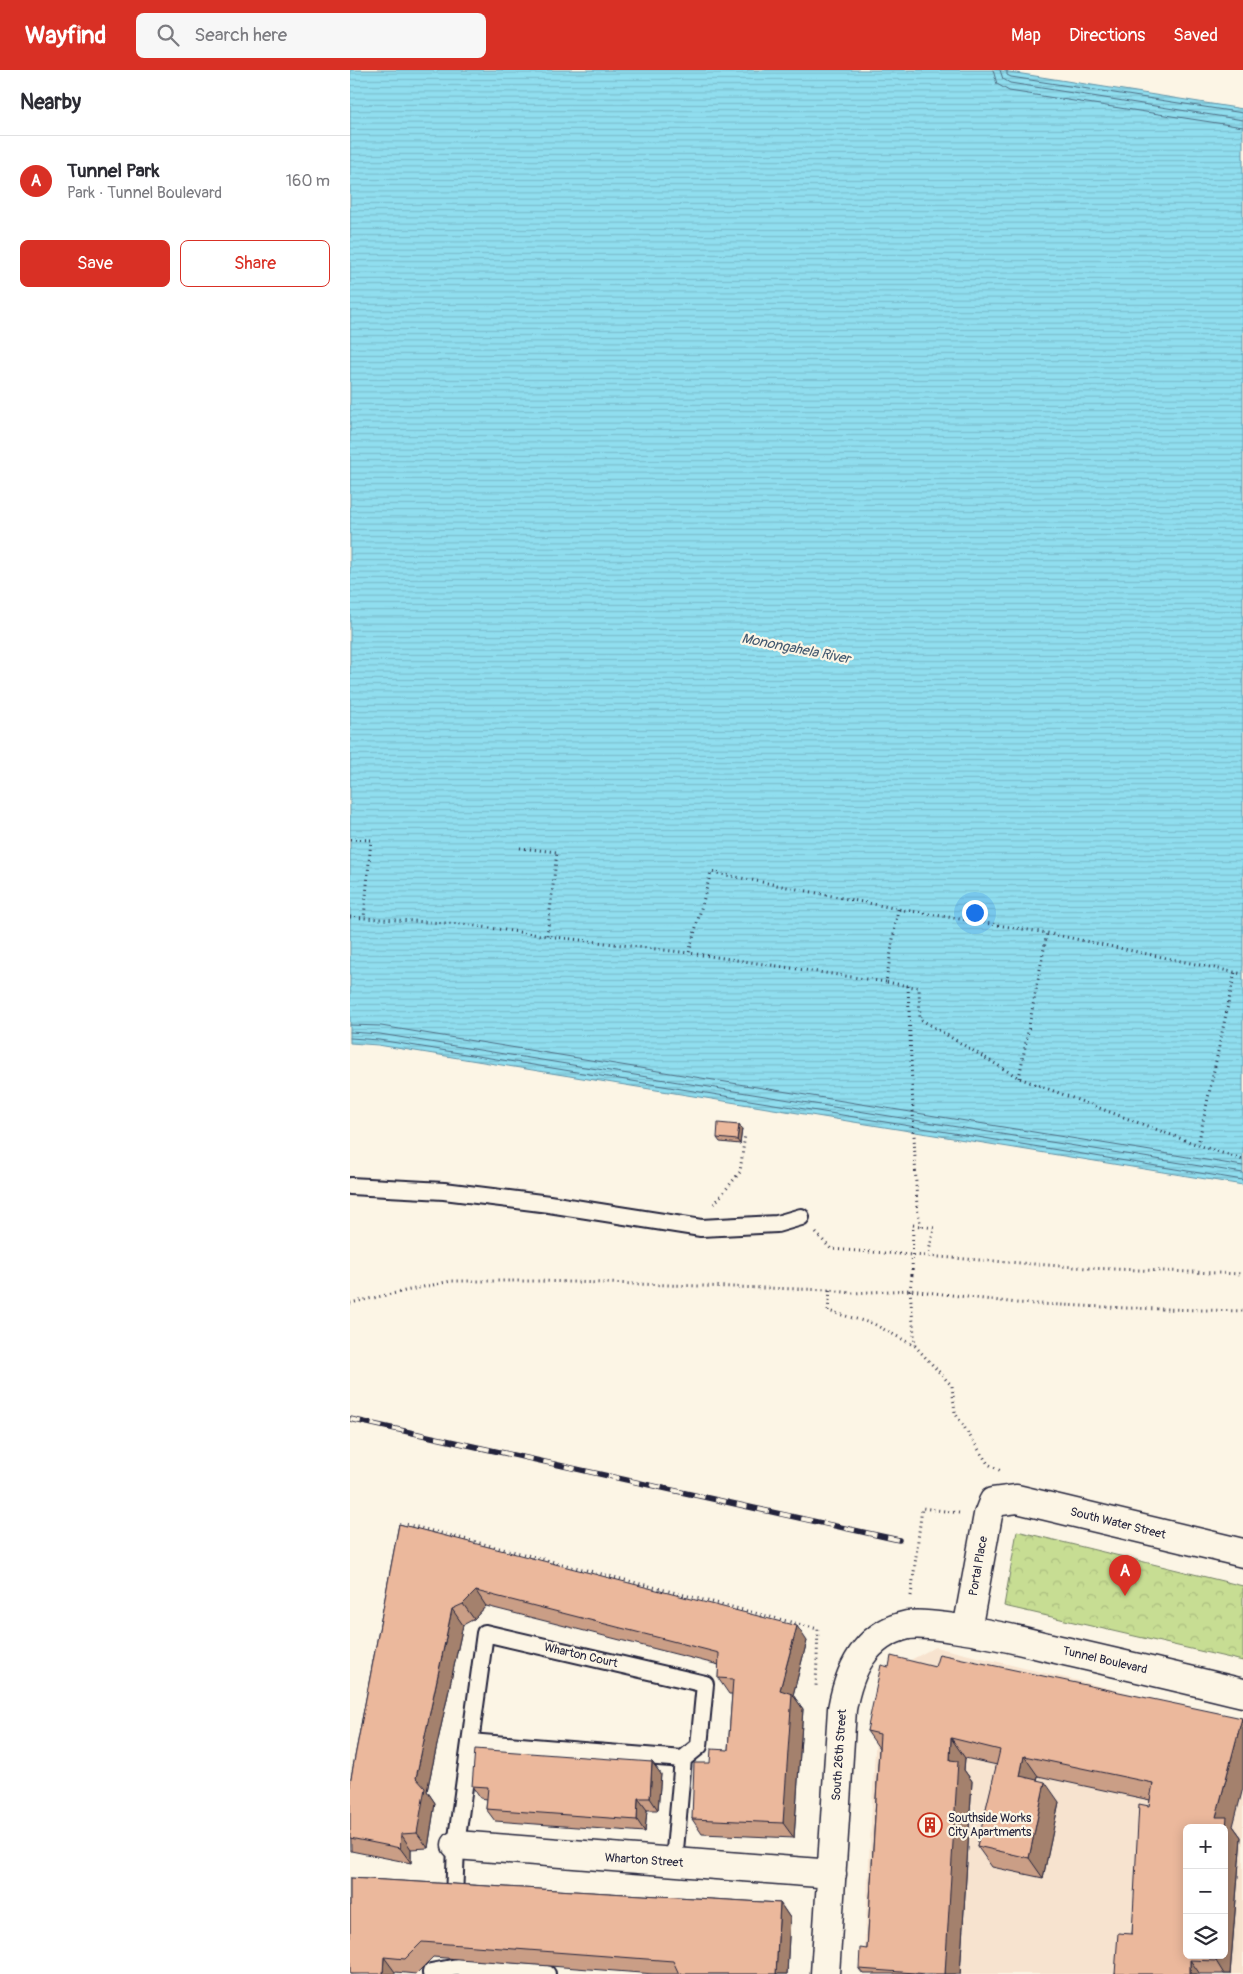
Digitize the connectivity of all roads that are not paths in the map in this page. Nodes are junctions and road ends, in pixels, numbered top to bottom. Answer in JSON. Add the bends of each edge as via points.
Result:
{"nodes":[{"id":1,"x":350,"y":1186,"type":"edge"},
{"id":2,"x":801,"y":1217,"type":"road end"},
{"id":3,"x":997,"y":1491,"type":"joint"},
{"id":4,"x":1243,"y":1553,"type":"edge"},
{"id":5,"x":967,"y":1630,"type":"junction"},
{"id":6,"x":1243,"y":1693,"type":"edge"},
{"id":7,"x":470,"y":1742,"type":"junction"},
{"id":8,"x":683,"y":1759,"type":"junction"},
{"id":9,"x":456,"y":1845,"type":"junction"},
{"id":10,"x":674,"y":1862,"type":"junction"},
{"id":11,"x":832,"y":1874,"type":"junction"},
{"id":12,"x":454,"y":1899,"type":"edge"},
{"id":13,"x":431,"y":1974,"type":"edge"},
{"id":14,"x":547,"y":1974,"type":"edge"},
{"id":15,"x":825,"y":1974,"type":"edge"}],
"edges":[{"from":1,"to":2,"type":"lane","via":[[444,1191],[701,1228],[777,1224]]},
{"from":3,"to":4,"type":"street","name":"South Water Street","via":[[1018,1499]]},
{"from":3,"to":5,"type":"street","name":"Portal Place","via":[[988,1515]]},
{"from":5,"to":6,"type":"street","name":"Tunnel Boulevard"},
{"from":5,"to":11,"type":"street","name":"South 26th Street","via":[[924,1624],[907,1626],[880,1636],[866,1649],[852,1670],[842,1709]]},
{"from":7,"to":8,"type":"lane"},
{"from":7,"to":8,"type":"lane","name":"Wharton Court","via":[[485,1633],[704,1684],[699,1746]]},
{"from":7,"to":9,"type":"lane","name":"Wharton Court"},
{"from":8,"to":10,"type":"lane"},
{"from":9,"to":10,"type":"street","name":"Wharton Street"},
{"from":9,"to":12,"type":"lane","name":"Wharton Court"},
{"from":10,"to":11,"type":"street","name":"Wharton Street"},
{"from":11,"to":15,"type":"street","name":"South 26th Street"},
{"from":13,"to":14,"type":"lane","via":[[450,1964]]}]}
